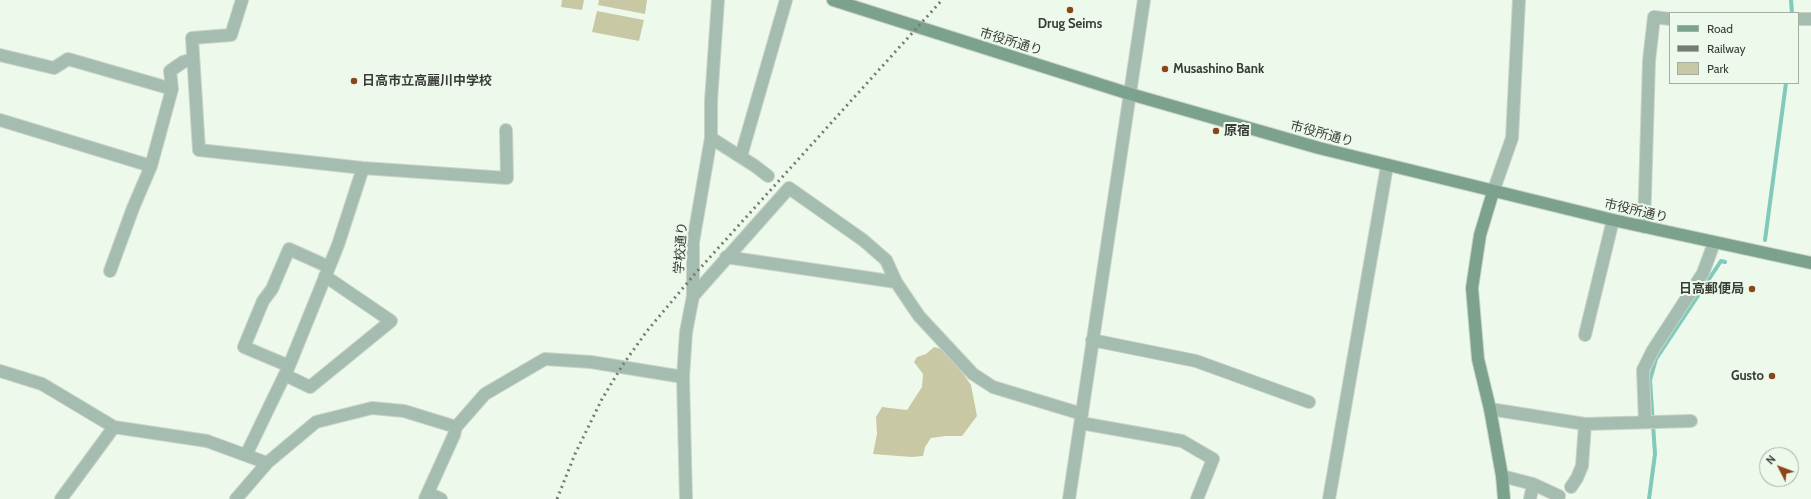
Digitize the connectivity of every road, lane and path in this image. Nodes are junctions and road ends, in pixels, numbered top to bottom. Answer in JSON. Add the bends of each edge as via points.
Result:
{"nodes":[{"id":1,"x":242,"y":0,"type":"edge"},
{"id":2,"x":718,"y":0,"type":"edge"},
{"id":3,"x":786,"y":0,"type":"edge"},
{"id":4,"x":833,"y":0,"type":"edge"},
{"id":5,"x":1144,"y":0,"type":"edge"},
{"id":6,"x":1519,"y":0,"type":"edge"},
{"id":7,"x":1669,"y":19,"type":"edge"},
{"id":8,"x":1799,"y":19,"type":"edge"},
{"id":9,"x":1811,"y":19,"type":"edge"},
{"id":10,"x":0,"y":55,"type":"edge"},
{"id":11,"x":193,"y":58,"type":"junction"},
{"id":12,"x":172,"y":88,"type":"junction"},
{"id":13,"x":1130,"y":94,"type":"junction"},
{"id":14,"x":0,"y":120,"type":"edge"},
{"id":15,"x":506,"y":130,"type":"dead end"},
{"id":16,"x":711,"y":138,"type":"junction"},
{"id":17,"x":741,"y":156,"type":"junction"},
{"id":18,"x":151,"y":166,"type":"junction"},
{"id":19,"x":1386,"y":166,"type":"junction"},
{"id":20,"x":363,"y":168,"type":"junction"},
{"id":21,"x":768,"y":176,"type":"dead end"},
{"id":22,"x":1493,"y":192,"type":"junction"},
{"id":23,"x":1613,"y":220,"type":"junction"},
{"id":24,"x":1644,"y":227,"type":"junction"},
{"id":25,"x":1714,"y":243,"type":"junction"},
{"id":26,"x":726,"y":257,"type":"junction"},
{"id":27,"x":1811,"y":263,"type":"edge"},
{"id":28,"x":110,"y":271,"type":"dead end"},
{"id":29,"x":327,"y":272,"type":"junction"},
{"id":30,"x":896,"y":282,"type":"junction"},
{"id":31,"x":693,"y":296,"type":"junction"},
{"id":32,"x":1585,"y":335,"type":"dead end"},
{"id":33,"x":1092,"y":340,"type":"junction"},
{"id":34,"x":0,"y":370,"type":"edge"},
{"id":35,"x":287,"y":371,"type":"junction"},
{"id":36,"x":683,"y":377,"type":"junction"},
{"id":37,"x":1309,"y":402,"type":"dead end"},
{"id":38,"x":1490,"y":409,"type":"junction"},
{"id":39,"x":1081,"y":418,"type":"junction"},
{"id":40,"x":1691,"y":421,"type":"dead end"},
{"id":41,"x":1645,"y":422,"type":"junction"},
{"id":42,"x":1585,"y":424,"type":"junction"},
{"id":43,"x":114,"y":427,"type":"junction"},
{"id":44,"x":456,"y":427,"type":"junction"},
{"id":45,"x":246,"y":455,"type":"junction"},
{"id":46,"x":267,"y":463,"type":"junction"},
{"id":47,"x":1502,"y":476,"type":"junction"},
{"id":48,"x":1533,"y":484,"type":"junction"},
{"id":49,"x":1571,"y":487,"type":"dead end"},
{"id":50,"x":426,"y":496,"type":"edge"},
{"id":51,"x":1559,"y":496,"type":"dead end"},
{"id":52,"x":61,"y":499,"type":"edge"},
{"id":53,"x":236,"y":499,"type":"edge"},
{"id":54,"x":441,"y":499,"type":"edge"},
{"id":55,"x":686,"y":499,"type":"edge"},
{"id":56,"x":1069,"y":499,"type":"edge"},
{"id":57,"x":1197,"y":499,"type":"edge"},
{"id":58,"x":1330,"y":499,"type":"edge"},
{"id":59,"x":1504,"y":499,"type":"edge"},
{"id":60,"x":1530,"y":499,"type":"edge"}],
"edges":[{"from":1,"to":11,"type":"street","via":[[231,35],[192,38]]},
{"from":2,"to":16,"type":"street","name":"学校通り"},
{"from":3,"to":17,"type":"street"},
{"from":4,"to":13,"type":"street","name":"市役所通り"},
{"from":5,"to":13,"type":"street"},
{"from":6,"to":22,"type":"street","via":[[1512,138]]},
{"from":7,"to":24,"type":"street","via":[[1654,17],[1649,61]]},
{"from":8,"to":9,"type":"street"},
{"from":10,"to":12,"type":"street","via":[[54,68],[68,59]]},
{"from":11,"to":12,"type":"street","via":[[170,70]]},
{"from":11,"to":20,"type":"street","via":[[199,150]]},
{"from":12,"to":18,"type":"street"},
{"from":13,"to":19,"type":"street","name":"市役所通り"},
{"from":13,"to":33,"type":"street"},
{"from":14,"to":18,"type":"street"},
{"from":15,"to":20,"type":"street","via":[[507,178]]},
{"from":16,"to":17,"type":"street"},
{"from":16,"to":31,"type":"street","name":"学校通り","via":[[693,242]]},
{"from":17,"to":21,"type":"street"},
{"from":18,"to":28,"type":"street"},
{"from":19,"to":22,"type":"street","name":"市役所通り"},
{"from":19,"to":58,"type":"street"},
{"from":20,"to":29,"type":"street"},
{"from":22,"to":23,"type":"street","name":"市役所通り"},
{"from":22,"to":38,"type":"street","via":[[1480,234],[1472,288],[1478,359]]},
{"from":23,"to":24,"type":"street","name":"市役所通り"},
{"from":23,"to":32,"type":"street"},
{"from":24,"to":25,"type":"street","name":"市役所通り"},
{"from":25,"to":27,"type":"street","name":"市役所通り"},
{"from":25,"to":41,"type":"street","via":[[1703,273],[1652,350],[1643,370]]},
{"from":26,"to":30,"type":"street"},
{"from":26,"to":30,"type":"street","via":[[789,188],[863,240],[886,260]]},
{"from":26,"to":31,"type":"street"},
{"from":29,"to":35,"type":"street"},
{"from":29,"to":35,"type":"street","via":[[289,249],[244,347]]},
{"from":29,"to":35,"type":"street","via":[[391,321],[310,387]]},
{"from":30,"to":39,"type":"street","via":[[918,316],[973,374],[993,387]]},
{"from":31,"to":36,"type":"street","name":"学校通り","via":[[686,332]]},
{"from":33,"to":37,"type":"street","via":[[1196,361]]},
{"from":33,"to":39,"type":"street"},
{"from":34,"to":43,"type":"street","via":[[42,384]]},
{"from":35,"to":45,"type":"street"},
{"from":36,"to":44,"type":"street","via":[[591,362],[545,359],[485,394]]},
{"from":36,"to":55,"type":"street","name":"学校通り"},
{"from":38,"to":42,"type":"street"},
{"from":38,"to":47,"type":"street"},
{"from":39,"to":56,"type":"street"},
{"from":39,"to":57,"type":"street","via":[[1182,441],[1213,459]]},
{"from":40,"to":41,"type":"street"},
{"from":41,"to":42,"type":"street"},
{"from":42,"to":49,"type":"street","via":[[1582,466]]},
{"from":43,"to":45,"type":"street","via":[[207,441]]},
{"from":43,"to":52,"type":"street"},
{"from":44,"to":46,"type":"street","via":[[404,411],[372,408],[316,422]]},
{"from":44,"to":50,"type":"street"},
{"from":45,"to":46,"type":"street"},
{"from":46,"to":53,"type":"street"},
{"from":47,"to":48,"type":"street"},
{"from":47,"to":59,"type":"street"},
{"from":48,"to":51,"type":"street"},
{"from":48,"to":60,"type":"street"},
{"from":50,"to":54,"type":"street"}]}
